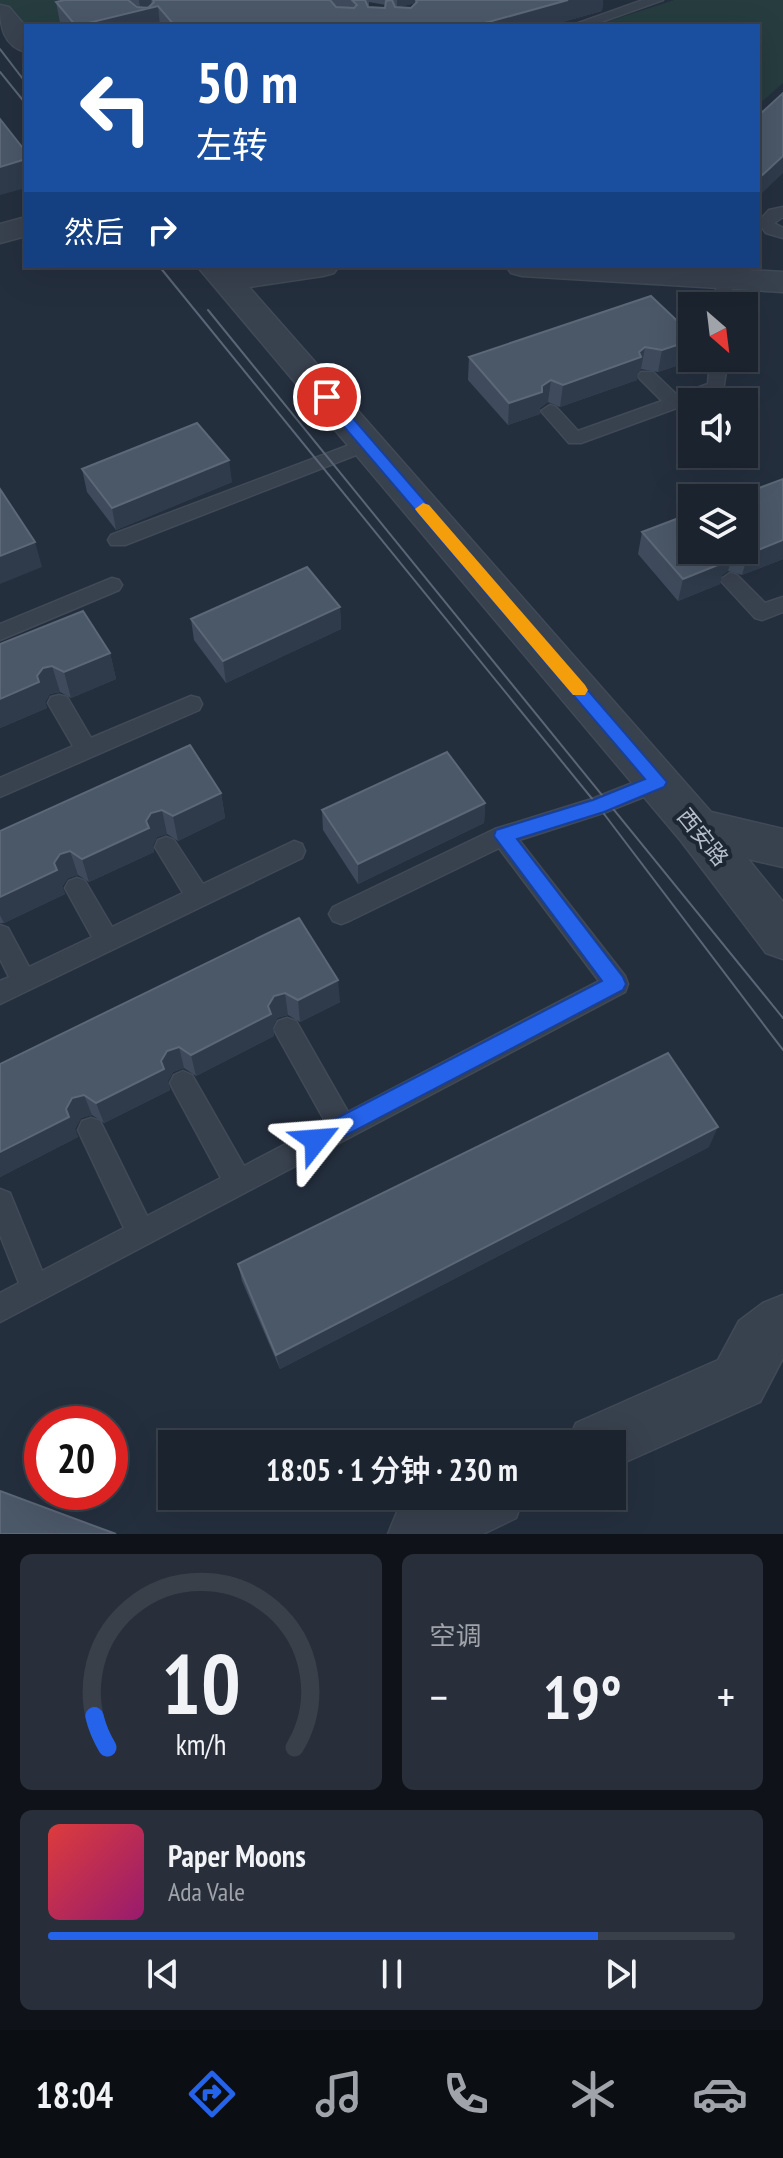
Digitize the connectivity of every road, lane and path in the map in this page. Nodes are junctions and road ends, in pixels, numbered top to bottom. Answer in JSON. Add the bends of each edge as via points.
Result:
{"nodes":[{"id":1,"x":655,"y":0,"type":"edge"},
{"id":2,"x":0,"y":13,"type":"edge"},
{"id":3,"x":580,"y":22,"type":"edge"},
{"id":4,"x":24,"y":42,"type":"edge"},
{"id":5,"x":760,"y":205,"type":"edge"},
{"id":6,"x":779,"y":212,"type":"edge"},
{"id":7,"x":24,"y":227,"type":"edge"},
{"id":8,"x":760,"y":229,"type":"edge"},
{"id":9,"x":0,"y":234,"type":"edge"},
{"id":10,"x":783,"y":235,"type":"edge"},
{"id":11,"x":294,"y":268,"type":"edge"},
{"id":12,"x":538,"y":268,"type":"edge"},
{"id":13,"x":220,"y":273,"type":"edge"},
{"id":14,"x":783,"y":282,"type":"edge"},
{"id":15,"x":724,"y":291,"type":"edge"},
{"id":16,"x":718,"y":372,"type":"edge"},
{"id":17,"x":647,"y":376,"type":"dead end"},
{"id":18,"x":675,"y":403,"type":"junction"},
{"id":19,"x":550,"y":411,"type":"dead end"},
{"id":20,"x":368,"y":444,"type":"junction"},
{"id":21,"x":118,"y":540,"type":"dead end"},
{"id":22,"x":730,"y":580,"type":"edge"},
{"id":23,"x":112,"y":585,"type":"dead end"},
{"id":24,"x":783,"y":604,"type":"edge"},
{"id":25,"x":3,"y":623,"type":"edge"},
{"id":26,"x":59,"y":703,"type":"dead end"},
{"id":27,"x":191,"y":704,"type":"dead end"},
{"id":28,"x":87,"y":750,"type":"junction"},
{"id":29,"x":658,"y":782,"type":"junction"},
{"id":30,"x":1,"y":784,"type":"edge"},
{"id":31,"x":697,"y":828,"type":"junction"},
{"id":32,"x":503,"y":836,"type":"junction"},
{"id":33,"x":166,"y":847,"type":"dead end"},
{"id":34,"x":783,"y":848,"type":"edge"},
{"id":35,"x":294,"y":851,"type":"dead end"},
{"id":36,"x":77,"y":888,"type":"edge"},
{"id":37,"x":198,"y":897,"type":"junction"},
{"id":38,"x":341,"y":914,"type":"dead end"},
{"id":39,"x":0,"y":935,"type":"edge"},
{"id":40,"x":783,"y":938,"type":"edge"},
{"id":41,"x":107,"y":941,"type":"junction"},
{"id":42,"x":24,"y":981,"type":"junction"},
{"id":43,"x":0,"y":993,"type":"edge"},
{"id":44,"x":287,"y":1029,"type":"dead end"},
{"id":45,"x":183,"y":1083,"type":"dead end"},
{"id":46,"x":342,"y":1127,"type":"junction"},
{"id":47,"x":91,"y":1130,"type":"edge"},
{"id":48,"x":238,"y":1182,"type":"junction"},
{"id":49,"x":0,"y":1202,"type":"edge"},
{"id":50,"x":141,"y":1233,"type":"junction"},
{"id":51,"x":36,"y":1289,"type":"junction"},
{"id":52,"x":0,"y":1308,"type":"edge"},
{"id":53,"x":783,"y":1323,"type":"edge"},
{"id":54,"x":626,"y":1431,"type":"edge"},
{"id":55,"x":466,"y":1510,"type":"edge"},
{"id":56,"x":419,"y":1534,"type":"edge"}],
"edges":[{"from":1,"to":3,"type":"lane"},
{"from":2,"to":4,"type":"street"},
{"from":5,"to":6,"type":"lane"},
{"from":6,"to":10,"type":"lane","via":[[765,223]]},
{"from":7,"to":9,"type":"street"},
{"from":8,"to":10,"type":"lane"},
{"from":11,"to":13,"type":"street"},
{"from":12,"to":15,"type":"street"},
{"from":13,"to":20,"type":"street","name":"西安路"},
{"from":14,"to":15,"type":"street"},
{"from":16,"to":18,"type":"lane","via":[[717,387]]},
{"from":17,"to":18,"type":"lane"},
{"from":18,"to":19,"type":"lane","via":[[575,439]]},
{"from":20,"to":21,"type":"lane"},
{"from":20,"to":29,"type":"street","name":"西安路"},
{"from":22,"to":24,"type":"lane","via":[[762,613]]},
{"from":23,"to":25,"type":"lane"},
{"from":26,"to":28,"type":"lane"},
{"from":27,"to":28,"type":"lane"},
{"from":28,"to":30,"type":"lane"},
{"from":29,"to":31,"type":"street","name":"西安路"},
{"from":29,"to":32,"type":"lane"},
{"from":31,"to":34,"type":"street"},
{"from":31,"to":40,"type":"street","name":"西安路"},
{"from":32,"to":38,"type":"lane"},
{"from":32,"to":46,"type":"lane","via":[[616,984]]},
{"from":33,"to":37,"type":"lane"},
{"from":35,"to":37,"type":"lane"},
{"from":36,"to":41,"type":"lane"},
{"from":37,"to":41,"type":"lane"},
{"from":39,"to":42,"type":"lane"},
{"from":41,"to":42,"type":"lane"},
{"from":42,"to":43,"type":"lane"},
{"from":44,"to":46,"type":"lane"},
{"from":45,"to":48,"type":"lane"},
{"from":46,"to":48,"type":"lane"},
{"from":47,"to":50,"type":"lane"},
{"from":48,"to":50,"type":"lane"},
{"from":49,"to":51,"type":"lane"},
{"from":50,"to":51,"type":"lane"},
{"from":51,"to":52,"type":"lane"},
{"from":53,"to":54,"type":"street","via":[[759,1341],[739,1381]]},
{"from":55,"to":56,"type":"street"}]}
